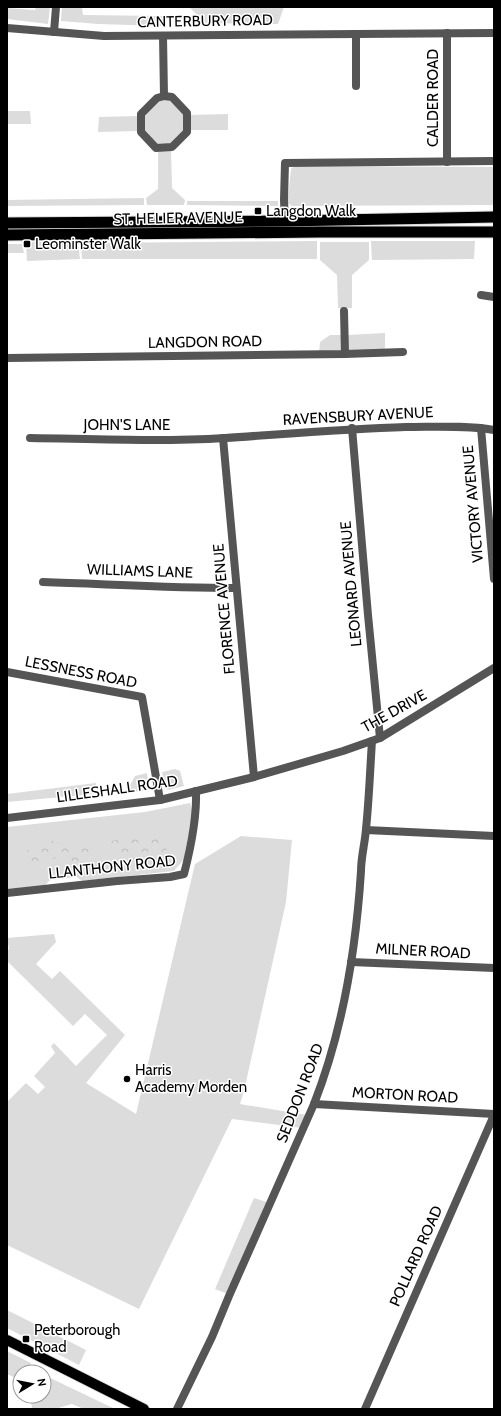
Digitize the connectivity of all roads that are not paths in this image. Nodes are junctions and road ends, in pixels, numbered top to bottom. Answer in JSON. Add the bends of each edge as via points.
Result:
{"nodes":[{"id":1,"x":56,"y":7,"type":"edge"},
{"id":2,"x":7,"y":28,"type":"edge"},
{"id":3,"x":54,"y":32,"type":"junction"},
{"id":4,"x":447,"y":33,"type":"junction"},
{"id":5,"x":494,"y":33,"type":"edge"},
{"id":6,"x":356,"y":34,"type":"junction"},
{"id":7,"x":163,"y":36,"type":"junction"},
{"id":8,"x":356,"y":86,"type":"dead end"},
{"id":9,"x":164,"y":96,"type":"junction"},
{"id":10,"x":494,"y":161,"type":"edge"},
{"id":11,"x":447,"y":162,"type":"junction"},
{"id":12,"x":494,"y":217,"type":"edge"},
{"id":13,"x":285,"y":221,"type":"junction"},
{"id":14,"x":7,"y":223,"type":"edge"},
{"id":15,"x":494,"y":232,"type":"edge"},
{"id":16,"x":7,"y":235,"type":"edge"},
{"id":17,"x":481,"y":295,"type":"dead end"},
{"id":18,"x":494,"y":298,"type":"edge"},
{"id":19,"x":344,"y":311,"type":"dead end"},
{"id":20,"x":403,"y":352,"type":"dead end"},
{"id":21,"x":345,"y":354,"type":"junction"},
{"id":22,"x":7,"y":358,"type":"edge"},
{"id":23,"x":352,"y":428,"type":"junction"},
{"id":24,"x":481,"y":428,"type":"junction"},
{"id":25,"x":494,"y":430,"type":"edge"},
{"id":26,"x":30,"y":438,"type":"dead end"},
{"id":27,"x":223,"y":438,"type":"junction"},
{"id":28,"x":494,"y":579,"type":"edge"},
{"id":29,"x":43,"y":582,"type":"dead end"},
{"id":30,"x":236,"y":588,"type":"junction"},
{"id":31,"x":494,"y":668,"type":"edge"},
{"id":32,"x":7,"y":672,"type":"edge"},
{"id":33,"x":376,"y":740,"type":"junction"},
{"id":34,"x":254,"y":777,"type":"junction"},
{"id":35,"x":196,"y":791,"type":"junction"},
{"id":36,"x":160,"y":800,"type":"junction"},
{"id":37,"x":7,"y":818,"type":"edge"},
{"id":38,"x":366,"y":830,"type":"junction"},
{"id":39,"x":494,"y":836,"type":"edge"},
{"id":40,"x":7,"y":893,"type":"edge"},
{"id":41,"x":352,"y":962,"type":"junction"},
{"id":42,"x":494,"y":968,"type":"edge"},
{"id":43,"x":314,"y":1104,"type":"junction"},
{"id":44,"x":494,"y":1115,"type":"edge"},
{"id":45,"x":7,"y":1340,"type":"edge"},
{"id":46,"x":144,"y":1409,"type":"edge"},
{"id":47,"x":177,"y":1409,"type":"edge"},
{"id":48,"x":364,"y":1409,"type":"edge"}],
"edges":[{"from":1,"to":3,"type":"street"},
{"from":2,"to":3,"type":"street","name":"CANTERBURY ROAD"},
{"from":3,"to":7,"type":"street","name":"CANTERBURY ROAD","via":[[104,36]]},
{"from":4,"to":5,"type":"street","name":"CANTERBURY ROAD"},
{"from":4,"to":6,"type":"street","name":"CANTERBURY ROAD"},
{"from":4,"to":11,"type":"street","name":"CALDER ROAD"},
{"from":6,"to":7,"type":"street","name":"CANTERBURY ROAD"},
{"from":6,"to":8,"type":"street"},
{"from":7,"to":9,"type":"street"},
{"from":9,"to":9,"type":"street","via":[[172,97],[187,113],[187,132],[172,147],[156,148],[141,132],[141,114],[157,98]]},
{"from":10,"to":11,"type":"street"},
{"from":11,"to":13,"type":"street","via":[[285,163]]},
{"from":12,"to":13,"type":"highway","name":"ST. HELIER AVENUE"},
{"from":13,"to":14,"type":"highway","name":"ST. HELIER AVENUE"},
{"from":15,"to":16,"type":"highway","name":"ST. HELIER AVENUE"},
{"from":17,"to":18,"type":"street"},
{"from":19,"to":21,"type":"street"},
{"from":20,"to":21,"type":"street","name":"LANGDON ROAD"},
{"from":21,"to":22,"type":"street","name":"LANGDON ROAD"},
{"from":23,"to":24,"type":"street","name":"RAVENSBURY AVENUE"},
{"from":23,"to":27,"type":"street","name":"RAVENSBURY AVENUE"},
{"from":23,"to":33,"type":"street","name":"LEONARD AVENUE"},
{"from":24,"to":25,"type":"street","name":"RAVENSBURY AVENUE"},
{"from":24,"to":28,"type":"street","name":"VICTORY AVENUE"},
{"from":26,"to":27,"type":"street","name":"JOHN'S LANE"},
{"from":27,"to":30,"type":"street","name":"FLORENCE AVENUE"},
{"from":29,"to":30,"type":"street","name":"WILLIAMS LANE"},
{"from":30,"to":34,"type":"street","name":"FLORENCE AVENUE"},
{"from":31,"to":33,"type":"street","name":"THE DRIVE"},
{"from":32,"to":36,"type":"street","name":"LESSNESS ROAD","via":[[142,697]]},
{"from":33,"to":34,"type":"street","name":"THE DRIVE"},
{"from":33,"to":38,"type":"street","name":"SEDDON ROAD"},
{"from":34,"to":35,"type":"street","name":"LILLESHALL ROAD"},
{"from":35,"to":36,"type":"street","name":"LILLESHALL ROAD"},
{"from":35,"to":40,"type":"street","name":"LLANTHONY ROAD","via":[[197,808],[184,874]]},
{"from":36,"to":37,"type":"street","name":"LILLESHALL ROAD"},
{"from":38,"to":39,"type":"street"},
{"from":38,"to":41,"type":"street","name":"SEDDON ROAD"},
{"from":41,"to":42,"type":"street","name":"MILNER ROAD"},
{"from":41,"to":43,"type":"street","name":"SEDDON ROAD","via":[[336,1040]]},
{"from":43,"to":44,"type":"street","name":"MORTON ROAD"},
{"from":43,"to":47,"type":"street","name":"SEDDON ROAD","via":[[212,1336]]},
{"from":44,"to":48,"type":"street","name":"POLLARD ROAD"},
{"from":45,"to":46,"type":"main road"}]}
